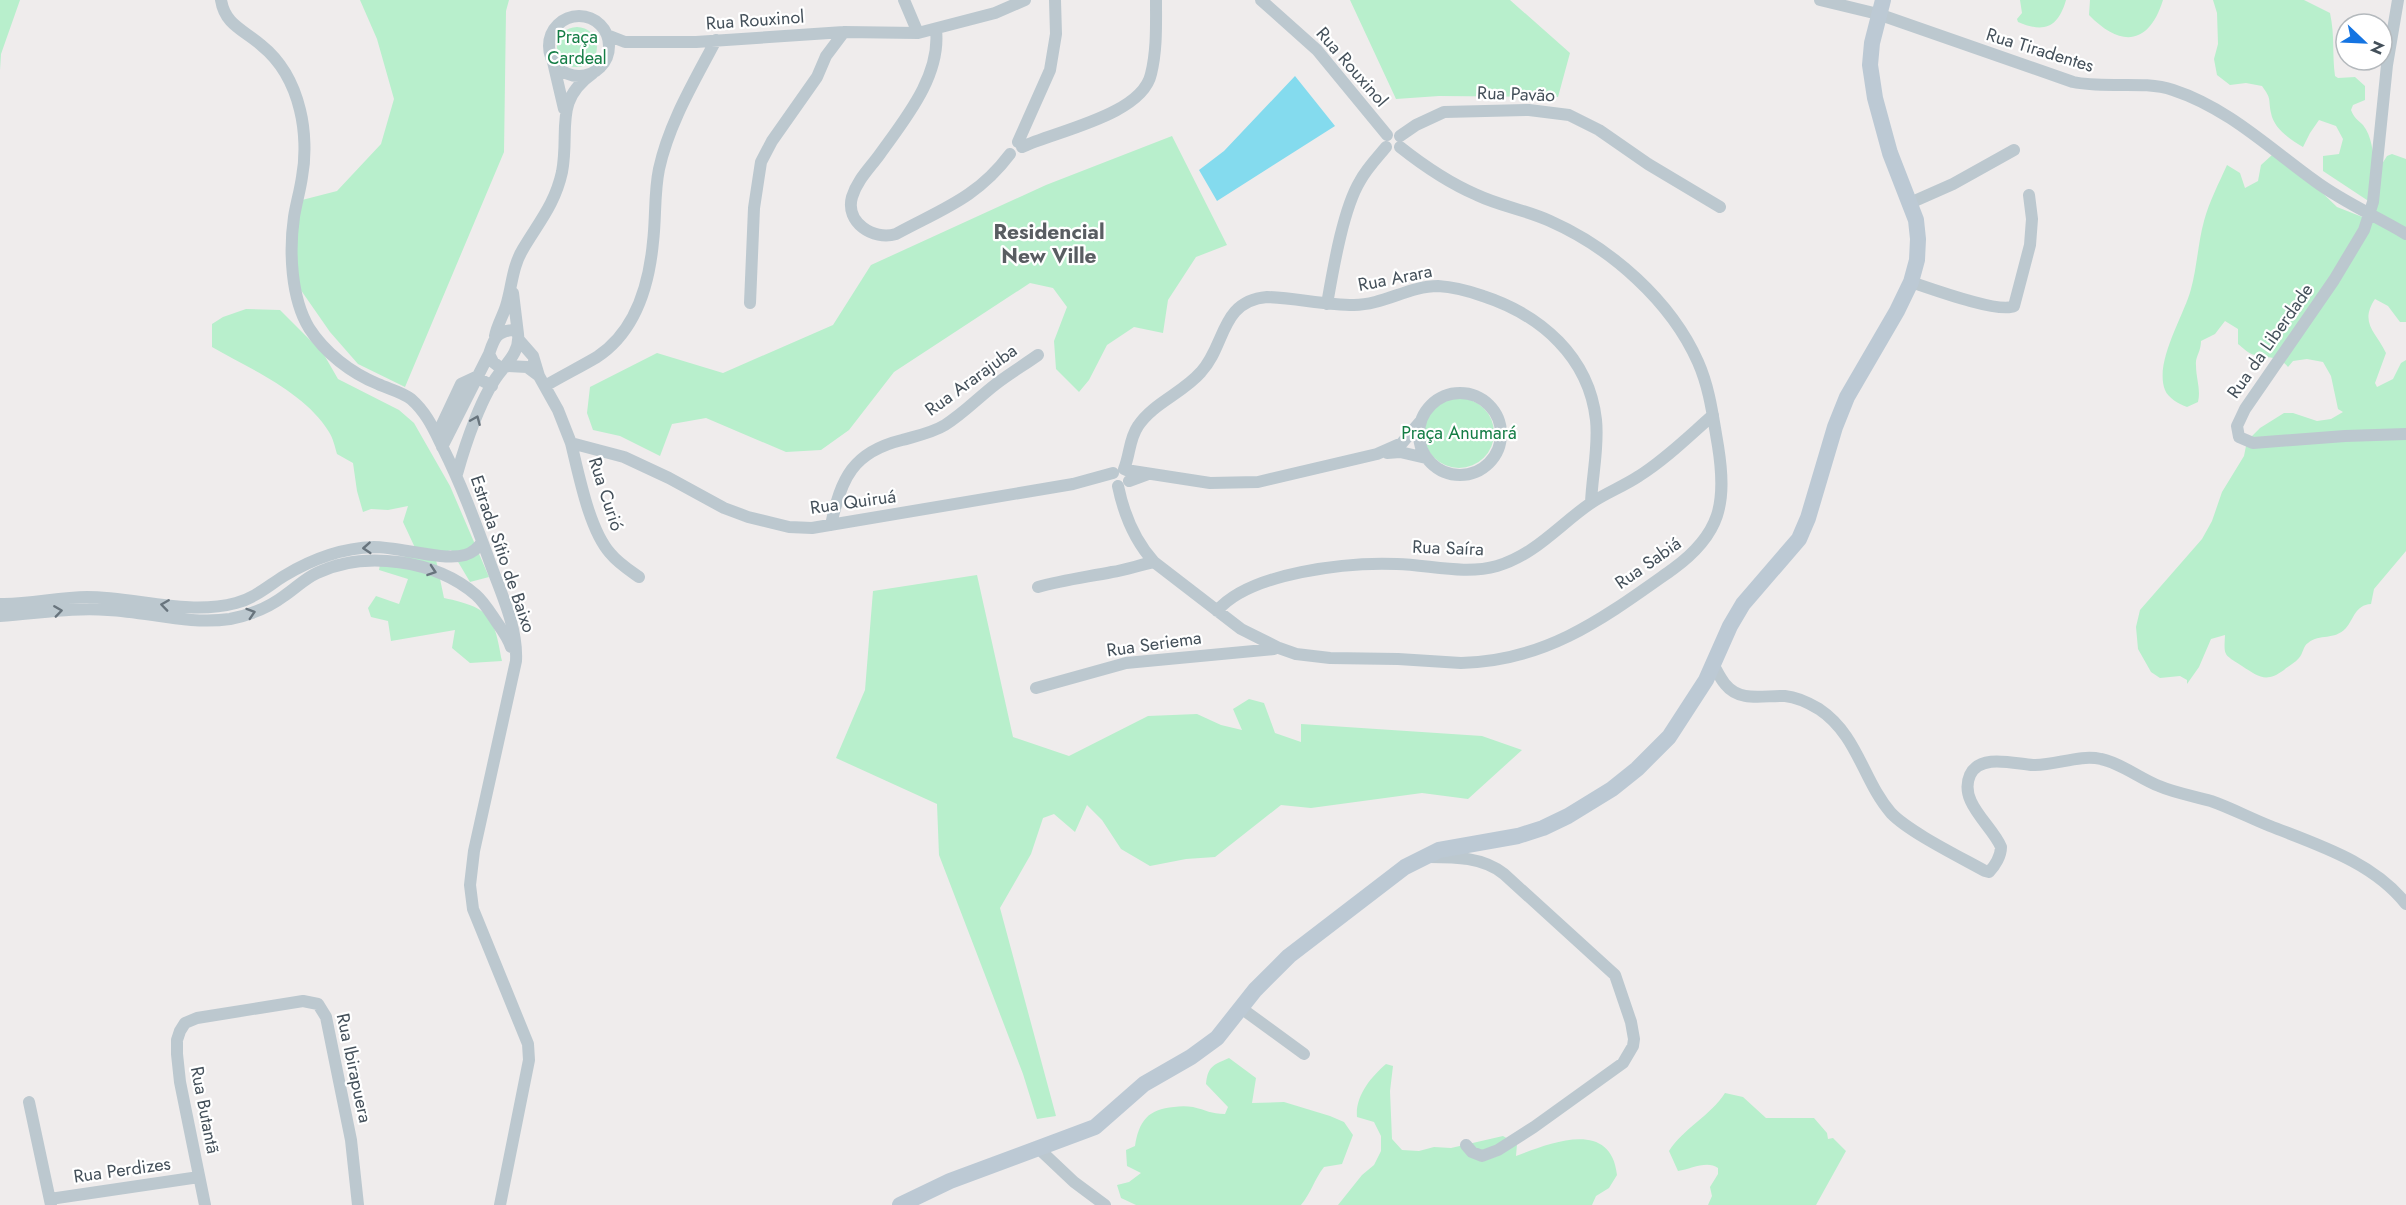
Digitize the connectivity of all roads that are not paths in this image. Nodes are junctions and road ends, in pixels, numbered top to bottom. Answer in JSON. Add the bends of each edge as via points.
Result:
{"nodes":[{"id":1,"x":221,"y":0,"type":"edge"},
{"id":2,"x":904,"y":0,"type":"edge"},
{"id":3,"x":1025,"y":0,"type":"edge"},
{"id":4,"x":1156,"y":0,"type":"edge"},
{"id":5,"x":1262,"y":0,"type":"edge"},
{"id":6,"x":1820,"y":0,"type":"edge"},
{"id":7,"x":2398,"y":0,"type":"edge"},
{"id":8,"x":1053,"y":1,"type":"edge"},
{"id":9,"x":1881,"y":7,"type":"edge"},
{"id":10,"x":936,"y":30,"type":"junction"},
{"id":11,"x":844,"y":32,"type":"junction"},
{"id":12,"x":820,"y":33,"type":"junction"},
{"id":13,"x":918,"y":33,"type":"junction"},
{"id":14,"x":607,"y":35,"type":"junction"},
{"id":15,"x":716,"y":40,"type":"junction"},
{"id":16,"x":625,"y":42,"type":"junction"},
{"id":17,"x":696,"y":42,"type":"junction"},
{"id":18,"x":609,"y":50,"type":"junction"},
{"id":19,"x":826,"y":56,"type":"junction"},
{"id":20,"x":552,"y":58,"type":"junction"},
{"id":21,"x":701,"y":68,"type":"junction"},
{"id":22,"x":593,"y":73,"type":"junction"},
{"id":23,"x":566,"y":119,"type":"junction"},
{"id":24,"x":1393,"y":141,"type":"junction"},
{"id":25,"x":1014,"y":146,"type":"junction"},
{"id":26,"x":2014,"y":150,"type":"dead end"},
{"id":27,"x":2029,"y":195,"type":"dead end"},
{"id":28,"x":1910,"y":203,"type":"junction"},
{"id":29,"x":1719,"y":207,"type":"dead end"},
{"id":30,"x":2370,"y":213,"type":"junction"},
{"id":31,"x":2406,"y":234,"type":"edge"},
{"id":32,"x":512,"y":280,"type":"junction"},
{"id":33,"x":1911,"y":282,"type":"junction"},
{"id":34,"x":750,"y":303,"type":"dead end"},
{"id":35,"x":1327,"y":304,"type":"junction"},
{"id":36,"x":495,"y":336,"type":"junction"},
{"id":37,"x":518,"y":337,"type":"junction"},
{"id":38,"x":489,"y":354,"type":"junction"},
{"id":39,"x":1038,"y":355,"type":"dead end"},
{"id":40,"x":505,"y":368,"type":"junction"},
{"id":41,"x":476,"y":377,"type":"junction"},
{"id":42,"x":542,"y":381,"type":"junction"},
{"id":43,"x":492,"y":386,"type":"junction"},
{"id":44,"x":1713,"y":415,"type":"junction"},
{"id":45,"x":1420,"y":422,"type":"junction"},
{"id":46,"x":2406,"y":434,"type":"edge"},
{"id":47,"x":442,"y":441,"type":"junction"},
{"id":48,"x":571,"y":443,"type":"junction"},
{"id":49,"x":464,"y":451,"type":"junction"},
{"id":50,"x":1377,"y":454,"type":"junction"},
{"id":51,"x":1426,"y":458,"type":"junction"},
{"id":52,"x":457,"y":474,"type":"junction"},
{"id":53,"x":1121,"y":477,"type":"junction"},
{"id":54,"x":1591,"y":503,"type":"junction"},
{"id":55,"x":831,"y":525,"type":"junction"},
{"id":56,"x":484,"y":547,"type":"junction"},
{"id":57,"x":1143,"y":550,"type":"junction"},
{"id":58,"x":467,"y":554,"type":"junction"},
{"id":59,"x":1154,"y":562,"type":"junction"},
{"id":60,"x":1128,"y":567,"type":"junction"},
{"id":61,"x":639,"y":578,"type":"dead end"},
{"id":62,"x":464,"y":586,"type":"junction"},
{"id":63,"x":1038,"y":587,"type":"dead end"},
{"id":64,"x":500,"y":591,"type":"junction"},
{"id":65,"x":478,"y":597,"type":"junction"},
{"id":66,"x":0,"y":604,"type":"edge"},
{"id":67,"x":1217,"y":611,"type":"junction"},
{"id":68,"x":0,"y":616,"type":"edge"},
{"id":69,"x":1279,"y":648,"type":"junction"},
{"id":70,"x":516,"y":661,"type":"junction"},
{"id":71,"x":1713,"y":664,"type":"junction"},
{"id":72,"x":1036,"y":688,"type":"dead end"},
{"id":73,"x":1422,"y":857,"type":"junction"},
{"id":74,"x":2406,"y":904,"type":"edge"},
{"id":75,"x":1241,"y":1008,"type":"junction"},
{"id":76,"x":185,"y":1023,"type":"joint"},
{"id":77,"x":1304,"y":1054,"type":"dead end"},
{"id":78,"x":29,"y":1101,"type":"dead end"},
{"id":79,"x":1466,"y":1145,"type":"dead end"},
{"id":80,"x":1038,"y":1148,"type":"junction"},
{"id":81,"x":200,"y":1177,"type":"junction"},
{"id":82,"x":51,"y":1202,"type":"edge"},
{"id":83,"x":206,"y":1205,"type":"edge"},
{"id":84,"x":358,"y":1205,"type":"edge"},
{"id":85,"x":500,"y":1205,"type":"edge"},
{"id":86,"x":900,"y":1205,"type":"edge"},
{"id":87,"x":1105,"y":1205,"type":"edge"}],
"edges":[{"from":1,"to":47,"type":"street","name":"Estrada Sítio de Baixo","via":[[229,22],[262,46],[287,75],[296,95],[304,130],[292,247],[296,291],[309,327],[327,351],[352,371],[409,397]]},
{"from":2,"to":13,"type":"street"},
{"from":3,"to":10,"type":"street","name":"Rua Rouxinol","via":[[1009,9]]},
{"from":4,"to":25,"type":"street","via":[[1151,75],[1136,97],[1091,123]]},
{"from":5,"to":24,"type":"street","name":"Rua Rouxinol","via":[[1317,50]]},
{"from":6,"to":9,"type":"street","name":"Rua Tiradentes"},
{"from":7,"to":30,"type":"street"},
{"from":8,"to":25,"type":"street","via":[[1053,58],[1046,82]]},
{"from":9,"to":28,"type":"main road","via":[[1870,65],[1890,153]]},
{"from":9,"to":30,"type":"street","name":"Rua Tiradentes","via":[[2073,82],[2157,87],[2185,94],[2246,128],[2314,181]]},
{"from":10,"to":13,"type":"street","name":"Rua Rouxinol"},
{"from":10,"to":25,"type":"street","via":[[937,45],[929,75],[906,117],[862,176],[853,195],[854,218],[862,228],[882,235],[896,234],[966,198]]},
{"from":11,"to":12,"type":"street","name":"Rua Rouxinol"},
{"from":11,"to":13,"type":"street","name":"Rua Rouxinol"},
{"from":11,"to":19,"type":"street"},
{"from":12,"to":15,"type":"street","name":"Rua Rouxinol"},
{"from":12,"to":19,"type":"street"},
{"from":14,"to":16,"type":"street","name":"Rua Rouxinol"},
{"from":14,"to":18,"type":"street"},
{"from":14,"to":20,"type":"street","via":[[595,21],[568,18],[554,30],[549,49]]},
{"from":15,"to":17,"type":"street","name":"Rua Rouxinol"},
{"from":15,"to":21,"type":"street"},
{"from":16,"to":17,"type":"street","name":"Rua Rouxinol"},
{"from":16,"to":18,"type":"street","name":"Rua Rouxinol"},
{"from":17,"to":21,"type":"street"},
{"from":18,"to":22,"type":"street","via":[[606,61]]},
{"from":19,"to":34,"type":"street","via":[[818,77],[761,162],[754,208]]},
{"from":20,"to":22,"type":"street","via":[[565,72],[584,76]]},
{"from":20,"to":23,"type":"street"},
{"from":21,"to":42,"type":"street","via":[[673,124],[659,170],[651,263],[639,304],[610,346]]},
{"from":22,"to":23,"type":"street","via":[[572,92]]},
{"from":23,"to":32,"type":"street","via":[[564,158],[555,195],[522,249]]},
{"from":24,"to":29,"type":"street","name":"Rua Pavão","via":[[1444,112],[1529,110],[1569,115]]},
{"from":24,"to":35,"type":"street","name":"Rua Pavão","via":[[1372,162],[1354,192]]},
{"from":24,"to":44,"type":"street","name":"Rua Sabiá","via":[[1446,179],[1477,195],[1566,228],[1620,265],[1661,305],[1688,345],[1704,380]]},
{"from":26,"to":28,"type":"street","via":[[1970,176]]},
{"from":27,"to":33,"type":"street","via":[[2032,231],[2014,306],[2007,309],[1985,304]]},
{"from":28,"to":33,"type":"main road","via":[[1918,239]]},
{"from":30,"to":31,"type":"street","name":"Rua Tiradentes"},
{"from":30,"to":46,"type":"street","name":"Rua da Liberdade","via":[[2356,246],[2238,420],[2237,432],[2243,440],[2253,443]]},
{"from":32,"to":36,"type":"street"},
{"from":32,"to":37,"type":"street"},
{"from":33,"to":71,"type":"main road","via":[[1847,397],[1799,539],[1743,604]]},
{"from":35,"to":53,"type":"street","name":"Rua Arara","via":[[1267,297],[1243,304],[1230,317],[1202,372],[1148,414],[1135,431]]},
{"from":35,"to":54,"type":"street","name":"Rua Arara","via":[[1365,304],[1420,288],[1450,287],[1502,302],[1536,320],[1561,344],[1591,395],[1596,436]]},
{"from":36,"to":37,"type":"street","via":[[514,330]]},
{"from":36,"to":38,"type":"street"},
{"from":37,"to":40,"type":"street"},
{"from":37,"to":42,"type":"street","via":[[533,356]]},
{"from":38,"to":40,"type":"street","via":[[495,365]]},
{"from":38,"to":41,"type":"street"},
{"from":39,"to":55,"type":"street","name":"Rua Ararajuba","via":[[945,425],[865,454],[843,483]]},
{"from":40,"to":42,"type":"street","via":[[527,367]]},
{"from":40,"to":43,"type":"street"},
{"from":41,"to":43,"type":"street"},
{"from":41,"to":47,"type":"street","via":[[461,384]]},
{"from":42,"to":48,"type":"street"},
{"from":49,"to":43,"type":"street","one_way":true},
{"from":44,"to":54,"type":"street","name":"Rua Saíra","via":[[1652,468]]},
{"from":44,"to":69,"type":"street","name":"Rua Sabiá","via":[[1722,492],[1719,512],[1707,537],[1692,555],[1644,590],[1563,639],[1486,663],[1330,658]]},
{"from":45,"to":50,"type":"street","via":[[1402,443]]},
{"from":45,"to":51,"type":"street","via":[[1419,442]]},
{"from":45,"to":51,"type":"street","via":[[1438,399],[1465,393],[1490,406],[1501,431],[1500,445],[1493,458],[1470,474],[1442,472]]},
{"from":47,"to":49,"type":"street"},
{"from":47,"to":52,"type":"street","name":"Estrada Sítio de Baixo"},
{"from":48,"to":55,"type":"street","name":"Rua Quiruá","via":[[624,457],[748,517],[789,526]]},
{"from":48,"to":61,"type":"street","name":"Rua Curió","via":[[582,492],[601,539],[613,556]]},
{"from":49,"to":52,"type":"street"},
{"from":50,"to":51,"type":"street","via":[[1400,452]]},
{"from":50,"to":53,"type":"street","name":"Rua Quiruá","via":[[1258,482],[1210,483],[1149,473]]},
{"from":52,"to":56,"type":"street","name":"Estrada Sítio de Baixo"},
{"from":53,"to":55,"type":"street","name":"Rua Quiruá"},
{"from":53,"to":57,"type":"street","name":"Rua Sabiá","via":[[1122,505]]},
{"from":54,"to":67,"type":"street","name":"Rua Saíra","via":[[1542,543],[1499,566],[1457,570],[1377,564],[1318,569],[1274,579],[1231,597]]},
{"from":56,"to":58,"type":"street"},
{"from":56,"to":64,"type":"street","name":"Estrada Sítio de Baixo"},
{"from":57,"to":59,"type":"street","name":"Rua Sabiá"},
{"from":57,"to":60,"type":"street"},
{"from":58,"to":62,"type":"street","via":[[458,568]]},
{"from":58,"to":66,"type":"street","one_way":true,"via":[[374,548],[341,551],[315,559],[263,592],[210,607],[83,597]]},
{"from":59,"to":60,"type":"street"},
{"from":59,"to":67,"type":"street","name":"Rua Sabiá"},
{"from":60,"to":63,"type":"street"},
{"from":62,"to":65,"type":"street"},
{"from":68,"to":62,"type":"street","one_way":true,"via":[[87,609],[188,620],[230,619],[270,605],[318,572],[347,563],[419,566]]},
{"from":64,"to":65,"type":"street","via":[[492,597]]},
{"from":64,"to":70,"type":"street","name":"Estrada Sítio de Baixo","via":[[514,633]]},
{"from":65,"to":70,"type":"street","via":[[505,633]]},
{"from":67,"to":69,"type":"street","name":"Rua Sabiá","via":[[1256,638]]},
{"from":69,"to":72,"type":"street","name":"Rua Seriema","via":[[1126,663]]},
{"from":70,"to":85,"type":"street","name":"Estrada Sítio de Baixo","via":[[470,885],[473,909],[528,1044],[527,1071]]},
{"from":71,"to":73,"type":"main road","via":[[1669,737],[1612,789],[1543,828]]},
{"from":71,"to":74,"type":"street","via":[[1733,691],[1758,698],[1786,696],[1819,709],[1849,739],[1894,816],[1985,871],[1993,868],[2001,847],[1972,804],[1970,775],[1976,767],[1984,762],[2036,765],[2095,758],[2321,846],[2360,865]]},
{"from":73,"to":75,"type":"main road","via":[[1288,956]]},
{"from":73,"to":79,"type":"street","via":[[1452,857],[1496,867],[1616,975],[1634,1039],[1623,1063],[1507,1145],[1482,1156]]},
{"from":75,"to":77,"type":"street"},
{"from":75,"to":80,"type":"main road","via":[[1217,1038],[1144,1084],[1095,1127]]},
{"from":76,"to":81,"type":"street","name":"Rua Butantã","via":[[177,1040],[177,1054]]},
{"from":76,"to":84,"type":"street","name":"Rua Ibirapuera","via":[[236,1010],[303,1001],[322,1009],[330,1029],[351,1140]]},
{"from":78,"to":82,"type":"street"},
{"from":80,"to":86,"type":"main road","via":[[950,1181]]},
{"from":80,"to":87,"type":"street"},
{"from":81,"to":82,"type":"street","name":"Rua Perdizes"},
{"from":81,"to":83,"type":"street","name":"Rua Butantã"}]}
